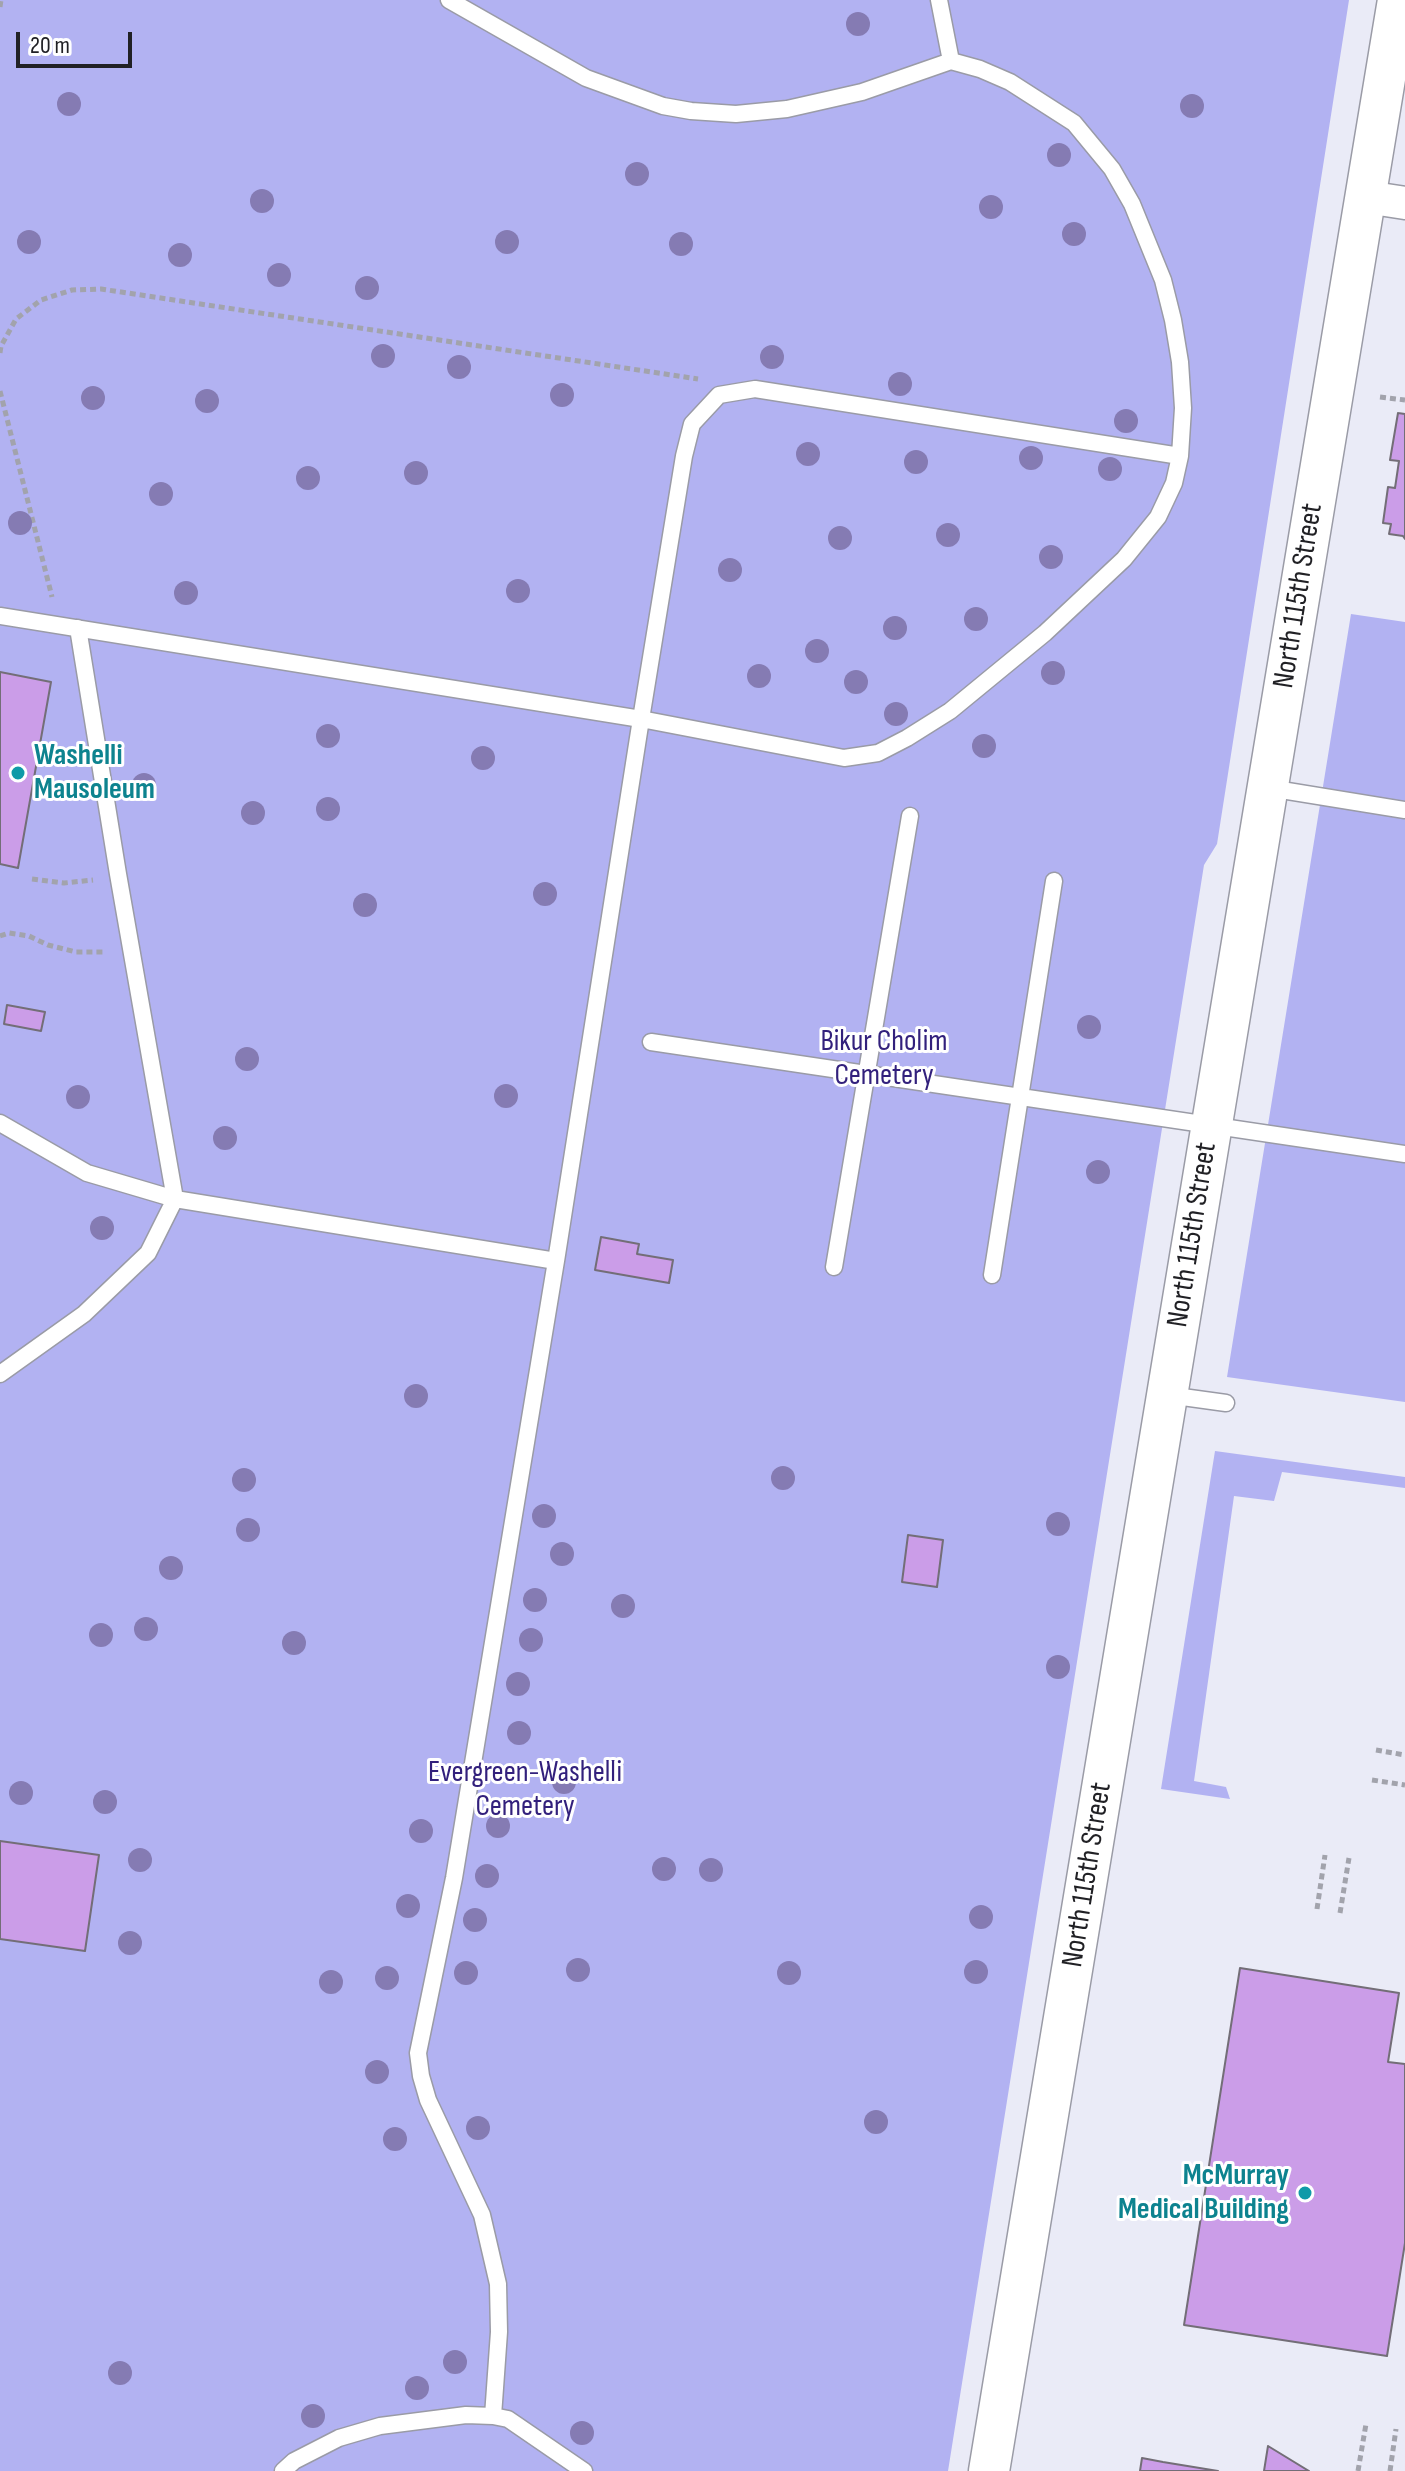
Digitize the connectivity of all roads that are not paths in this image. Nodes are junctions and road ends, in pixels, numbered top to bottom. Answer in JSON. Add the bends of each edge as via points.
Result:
{"nodes":[{"id":1,"x":449,"y":0,"type":"edge"},
{"id":2,"x":939,"y":0,"type":"edge"},
{"id":3,"x":1398,"y":0,"type":"edge"},
{"id":4,"x":951,"y":61,"type":"junction"},
{"id":5,"x":1366,"y":197,"type":"junction"},
{"id":6,"x":1405,"y":203,"type":"edge"},
{"id":7,"x":1180,"y":456,"type":"junction"},
{"id":8,"x":0,"y":616,"type":"edge"},
{"id":9,"x":78,"y":628,"type":"junction"},
{"id":10,"x":641,"y":719,"type":"junction"},
{"id":11,"x":1268,"y":788,"type":"junction"},
{"id":12,"x":1405,"y":810,"type":"edge"},
{"id":13,"x":910,"y":816,"type":"dead end"},
{"id":14,"x":1054,"y":881,"type":"dead end"},
{"id":15,"x":651,"y":1042,"type":"dead end"},
{"id":16,"x":868,"y":1074,"type":"junction"},
{"id":17,"x":1021,"y":1096,"type":"junction"},
{"id":18,"x":0,"y":1123,"type":"edge"},
{"id":19,"x":1212,"y":1124,"type":"junction"},
{"id":20,"x":1405,"y":1154,"type":"edge"},
{"id":21,"x":175,"y":1199,"type":"junction"},
{"id":22,"x":556,"y":1261,"type":"junction"},
{"id":23,"x":834,"y":1267,"type":"dead end"},
{"id":24,"x":992,"y":1275,"type":"dead end"},
{"id":25,"x":0,"y":1374,"type":"edge"},
{"id":26,"x":1167,"y":1395,"type":"junction"},
{"id":27,"x":1226,"y":1403,"type":"dead end"},
{"id":28,"x":493,"y":2416,"type":"junction"},
{"id":29,"x":283,"y":2471,"type":"edge"},
{"id":30,"x":584,"y":2471,"type":"edge"},
{"id":31,"x":989,"y":2471,"type":"edge"}],
"edges":[{"from":1,"to":4,"type":"lane","via":[[586,78],[691,111],[787,109],[862,92]]},
{"from":2,"to":4,"type":"lane"},
{"from":3,"to":5,"type":"street","name":"North 115th Street"},
{"from":4,"to":7,"type":"lane","via":[[1010,82],[1074,123],[1126,192],[1163,280],[1173,320],[1183,408]]},
{"from":5,"to":6,"type":"street"},
{"from":5,"to":11,"type":"street","name":"North 115th Street"},
{"from":7,"to":10,"type":"lane","via":[[1158,517],[1124,559],[950,711],[878,753],[844,758]]},
{"from":7,"to":10,"type":"lane","via":[[755,389],[719,395],[692,424],[689,435]]},
{"from":8,"to":9,"type":"lane"},
{"from":9,"to":10,"type":"lane"},
{"from":9,"to":21,"type":"lane"},
{"from":10,"to":22,"type":"lane"},
{"from":11,"to":12,"type":"lane"},
{"from":11,"to":19,"type":"street","name":"North 115th Street"},
{"from":13,"to":16,"type":"lane"},
{"from":14,"to":17,"type":"lane"},
{"from":15,"to":16,"type":"lane"},
{"from":16,"to":17,"type":"lane"},
{"from":16,"to":23,"type":"lane"},
{"from":17,"to":19,"type":"lane"},
{"from":17,"to":24,"type":"lane"},
{"from":18,"to":21,"type":"lane","via":[[87,1173]]},
{"from":19,"to":20,"type":"lane"},
{"from":19,"to":26,"type":"street","name":"North 115th Street"},
{"from":21,"to":22,"type":"lane"},
{"from":21,"to":25,"type":"lane","via":[[148,1253],[84,1314]]},
{"from":22,"to":28,"type":"lane","via":[[454,1878],[418,2053],[428,2100],[482,2215],[498,2284]]},
{"from":26,"to":27,"type":"lane"},
{"from":26,"to":31,"type":"street","name":"North 115th Street"},
{"from":28,"to":29,"type":"lane","via":[[380,2426],[339,2438]]},
{"from":28,"to":30,"type":"lane","via":[[522,2427]]}]}
